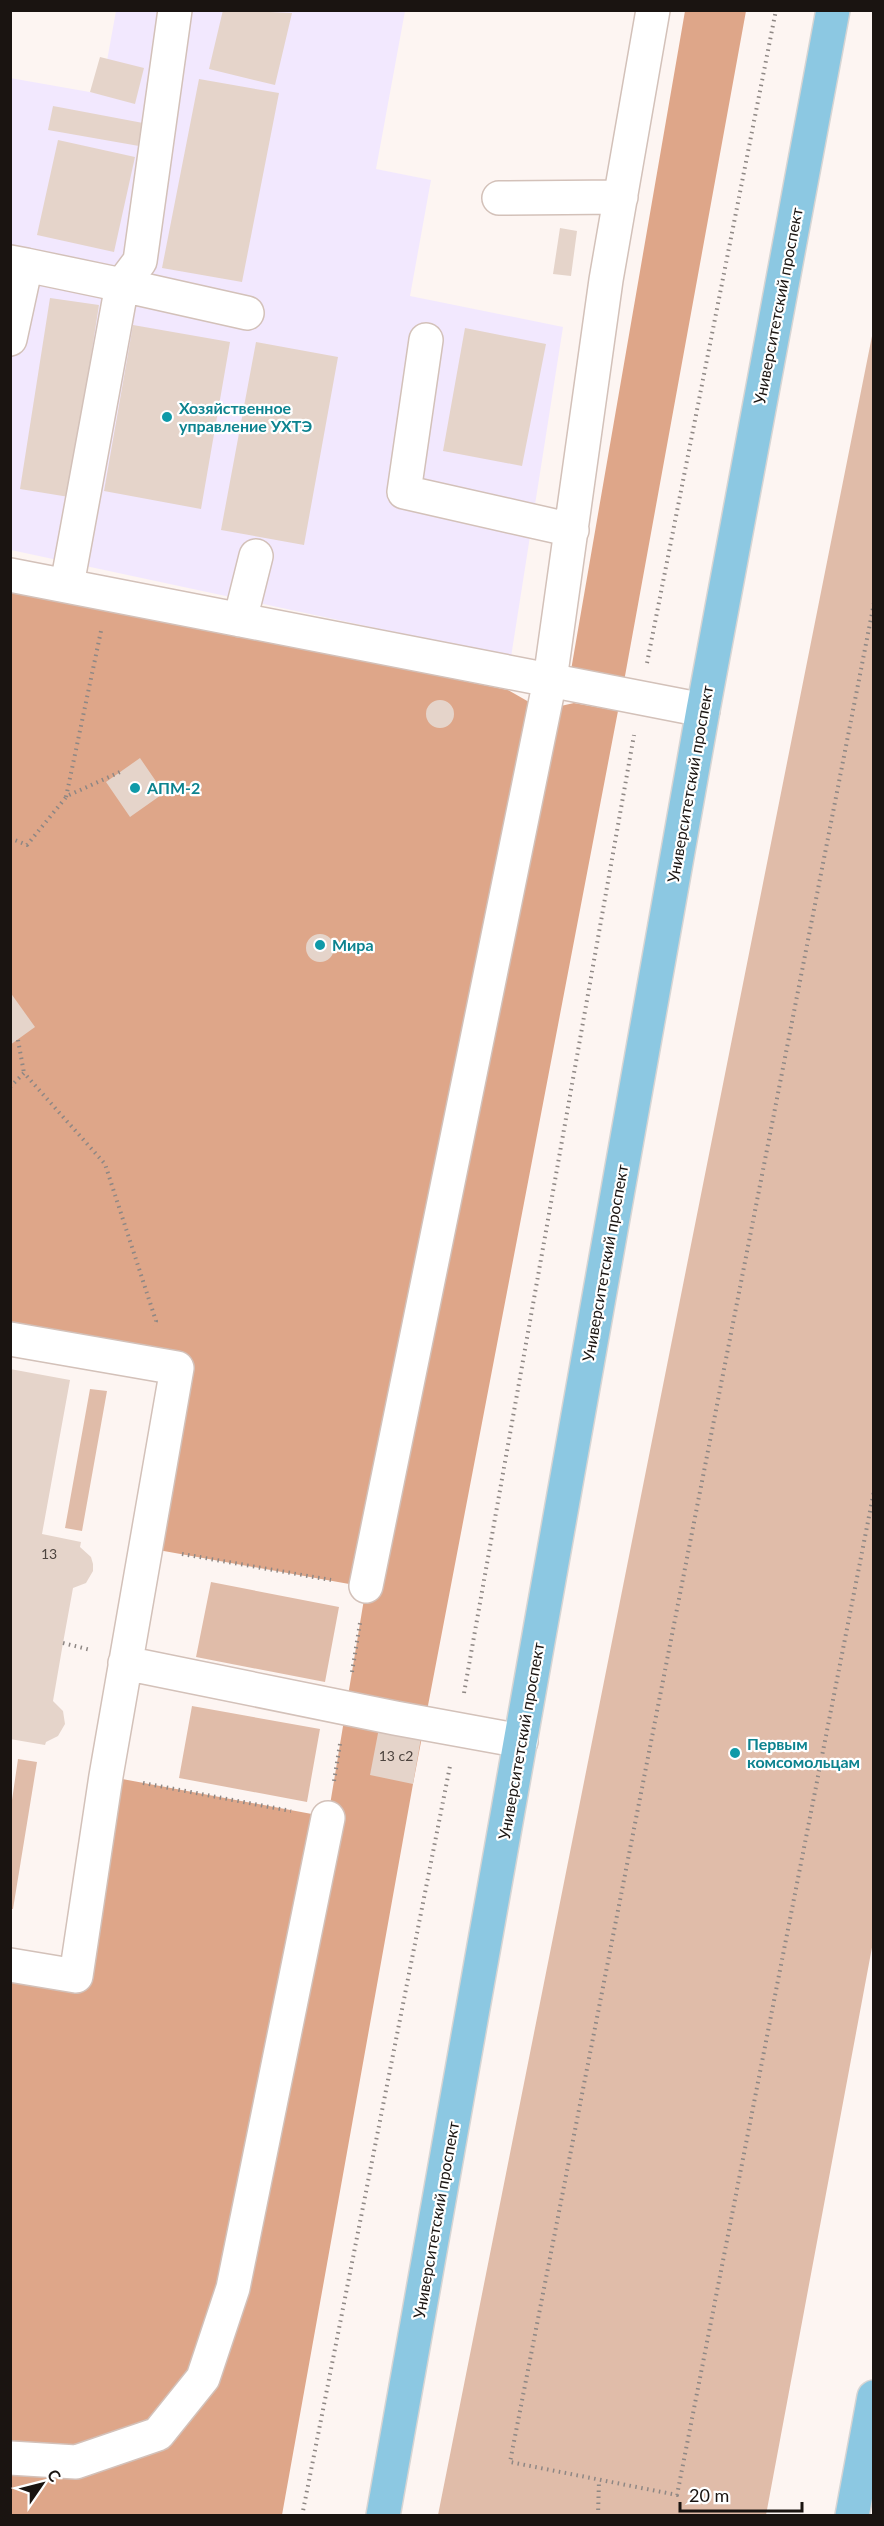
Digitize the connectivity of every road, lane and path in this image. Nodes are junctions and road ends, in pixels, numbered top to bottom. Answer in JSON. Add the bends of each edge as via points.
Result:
{"nodes":[{"id":1,"x":175,"y":10,"type":"edge"},
{"id":2,"x":653,"y":10,"type":"edge"},
{"id":3,"x":776,"y":10,"type":"edge"},
{"id":4,"x":833,"y":10,"type":"edge"},
{"id":5,"x":621,"y":197,"type":"junction"},
{"id":6,"x":499,"y":198,"type":"dead end"},
{"id":7,"x":18,"y":263,"type":"edge"},
{"id":8,"x":122,"y":285,"type":"junction"},
{"id":9,"x":248,"y":314,"type":"dead end"},
{"id":10,"x":10,"y":339,"type":"edge"},
{"id":11,"x":426,"y":340,"type":"dead end"},
{"id":12,"x":572,"y":530,"type":"junction"},
{"id":13,"x":256,"y":556,"type":"dead end"},
{"id":14,"x":10,"y":575,"type":"edge"},
{"id":15,"x":68,"y":585,"type":"junction"},
{"id":16,"x":111,"y":595,"type":"junction"},
{"id":17,"x":873,"y":603,"type":"edge"},
{"id":18,"x":240,"y":620,"type":"junction"},
{"id":19,"x":550,"y":680,"type":"junction"},
{"id":20,"x":640,"y":698,"type":"junction"},
{"id":21,"x":703,"y":710,"type":"junction"},
{"id":22,"x":120,"y":772,"type":"dead end"},
{"id":23,"x":66,"y":797,"type":"junction"},
{"id":24,"x":10,"y":838,"type":"edge"},
{"id":25,"x":18,"y":1040,"type":"dead end"},
{"id":26,"x":24,"y":1073,"type":"junction"},
{"id":27,"x":10,"y":1087,"type":"edge"},
{"id":28,"x":156,"y":1321,"type":"dead end"},
{"id":29,"x":10,"y":1339,"type":"edge"},
{"id":30,"x":873,"y":1491,"type":"edge"},
{"id":31,"x":366,"y":1586,"type":"dead end"},
{"id":32,"x":63,"y":1643,"type":"dead end"},
{"id":33,"x":92,"y":1650,"type":"dead end"},
{"id":34,"x":125,"y":1663,"type":"junction"},
{"id":35,"x":457,"y":1730,"type":"junction"},
{"id":36,"x":521,"y":1741,"type":"junction"},
{"id":37,"x":328,"y":1818,"type":"dead end"},
{"id":38,"x":10,"y":1965,"type":"edge"},
{"id":39,"x":873,"y":2397,"type":"edge"},
{"id":40,"x":10,"y":2458,"type":"edge"},
{"id":41,"x":599,"y":2480,"type":"junction"},
{"id":42,"x":302,"y":2516,"type":"edge"},
{"id":43,"x":383,"y":2516,"type":"edge"},
{"id":44,"x":598,"y":2516,"type":"edge"},
{"id":45,"x":852,"y":2516,"type":"edge"}],
"edges":[{"from":1,"to":8,"type":"lane","via":[[140,261]]},
{"from":2,"to":5,"type":"lane"},
{"from":3,"to":20,"type":"path"},
{"from":4,"to":21,"type":"main road","name":"Университетский проспект"},
{"from":5,"to":6,"type":"lane"},
{"from":5,"to":12,"type":"lane"},
{"from":7,"to":8,"type":"lane"},
{"from":7,"to":10,"type":"lane"},
{"from":8,"to":9,"type":"lane"},
{"from":8,"to":15,"type":"lane"},
{"from":11,"to":12,"type":"lane","via":[[404,492]]},
{"from":12,"to":19,"type":"lane"},
{"from":13,"to":18,"type":"lane"},
{"from":14,"to":15,"type":"lane"},
{"from":15,"to":16,"type":"lane"},
{"from":16,"to":18,"type":"lane"},
{"from":16,"to":23,"type":"path"},
{"from":17,"to":41,"type":"path","via":[[510,2462]]},
{"from":18,"to":19,"type":"lane"},
{"from":19,"to":20,"type":"lane"},
{"from":19,"to":31,"type":"lane"},
{"from":20,"to":21,"type":"lane"},
{"from":20,"to":35,"type":"path"},
{"from":21,"to":36,"type":"main road","name":"Университетский проспект"},
{"from":22,"to":23,"type":"path"},
{"from":23,"to":24,"type":"path","via":[[27,845]]},
{"from":25,"to":26,"type":"path"},
{"from":26,"to":27,"type":"path"},
{"from":26,"to":28,"type":"path","via":[[105,1164]]},
{"from":29,"to":34,"type":"lane","via":[[177,1368]]},
{"from":30,"to":41,"type":"path","via":[[677,2495]]},
{"from":32,"to":33,"type":"path"},
{"from":34,"to":35,"type":"lane"},
{"from":34,"to":38,"type":"lane","via":[[76,1976]]},
{"from":35,"to":36,"type":"lane"},
{"from":35,"to":42,"type":"path"},
{"from":36,"to":43,"type":"main road","name":"Университетский проспект"},
{"from":37,"to":40,"type":"lane","via":[[233,2288],[203,2378],[158,2434],[76,2462]]},
{"from":39,"to":45,"type":"main road"},
{"from":41,"to":44,"type":"path"}]}
